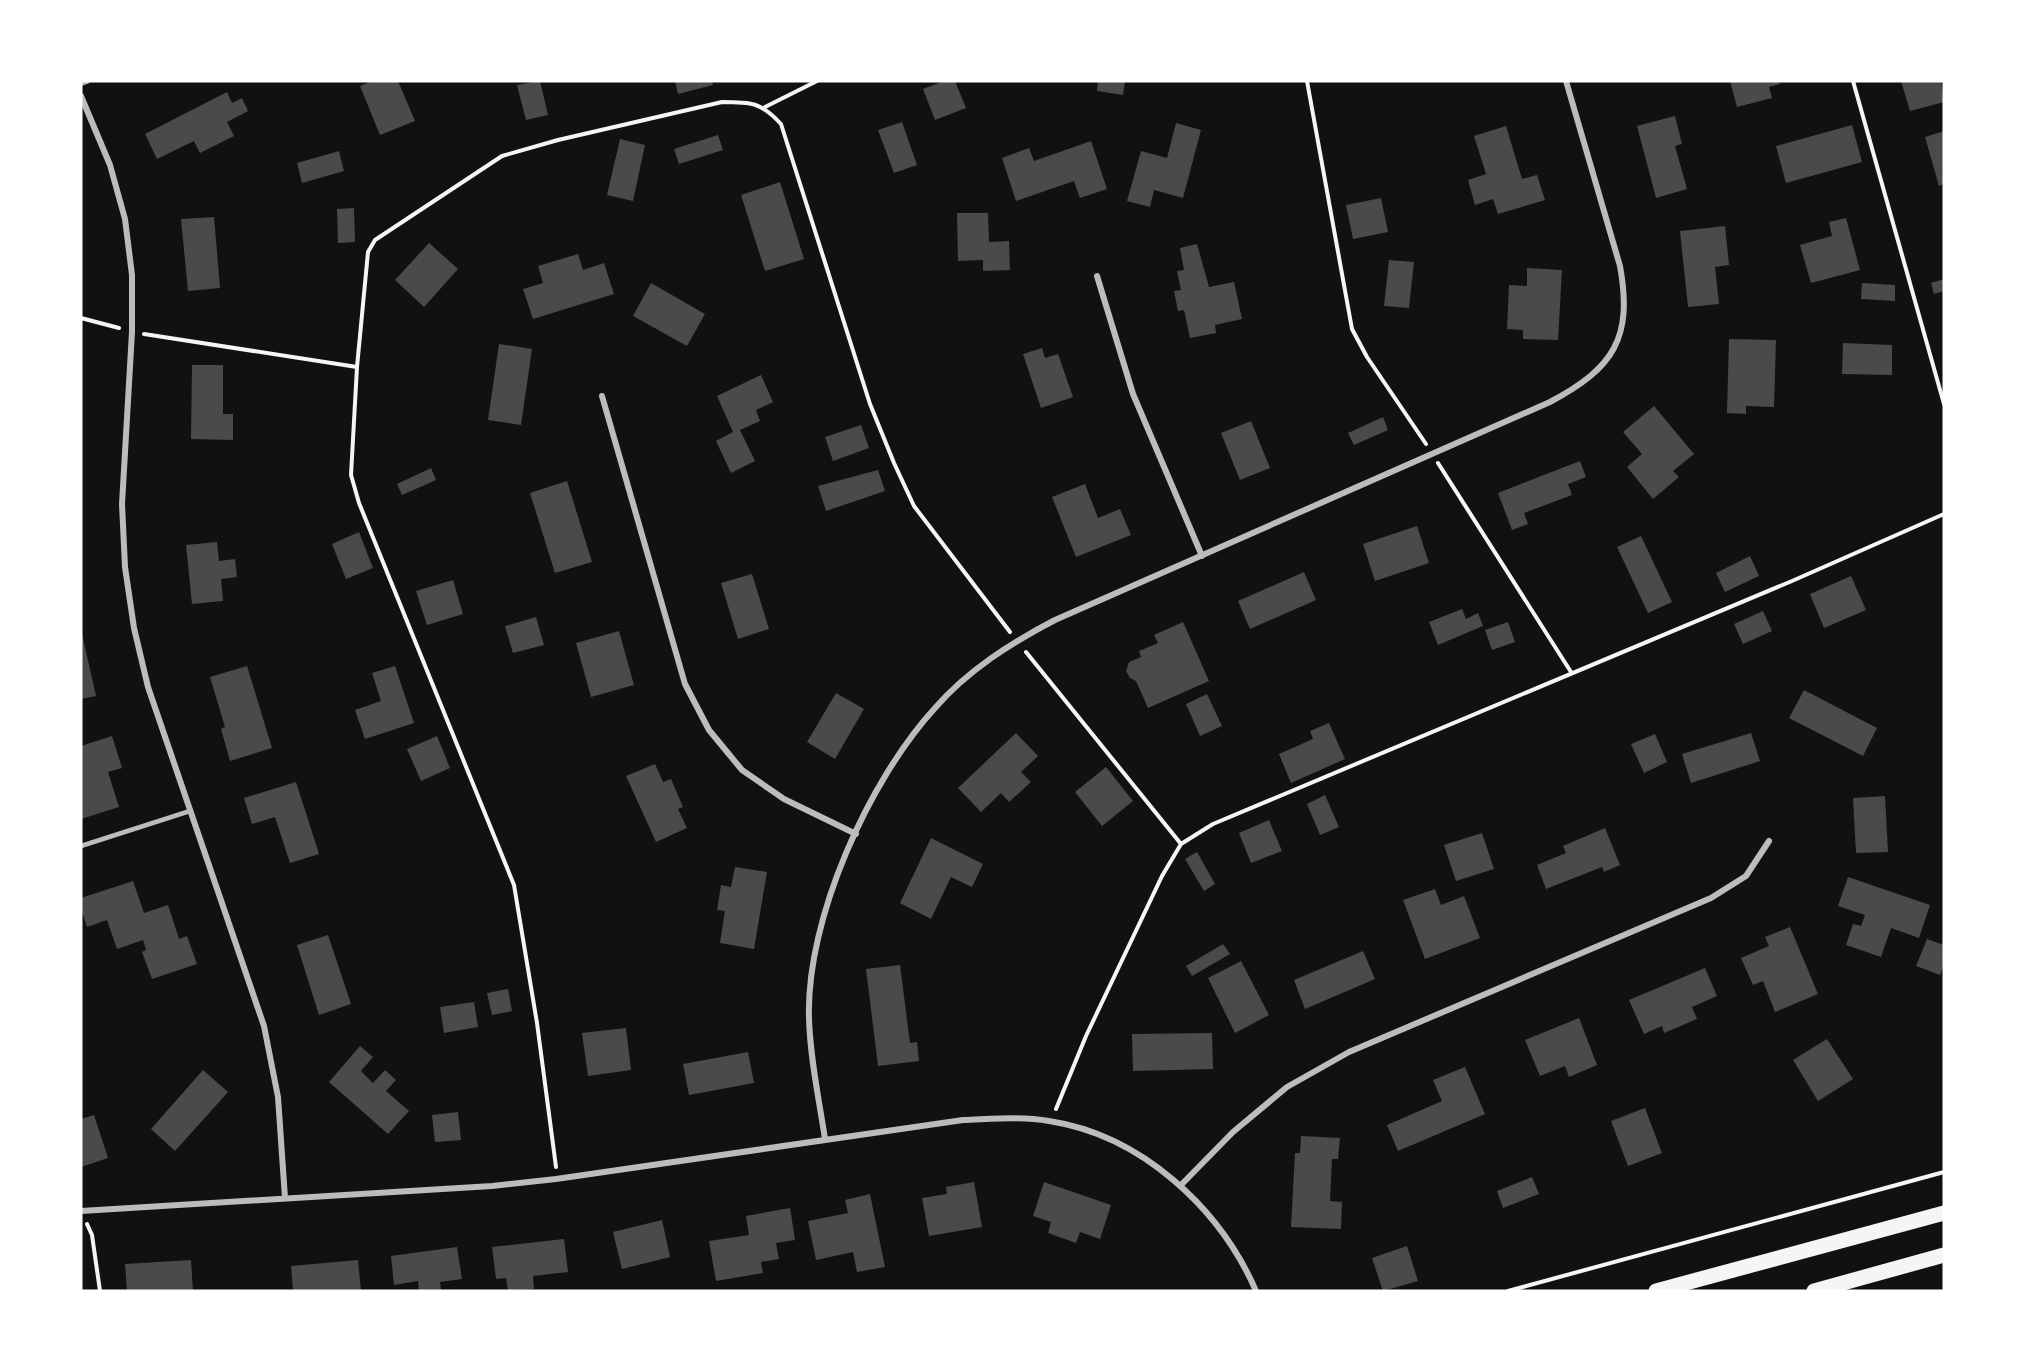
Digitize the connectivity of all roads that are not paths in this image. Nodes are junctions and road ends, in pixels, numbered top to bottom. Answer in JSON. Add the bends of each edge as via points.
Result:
{"nodes":[{"id":1,"x":87,"y":81,"type":"edge"},
{"id":2,"x":1566,"y":81,"type":"edge"},
{"id":3,"x":81,"y":83,"type":"edge"},
{"id":4,"x":81,"y":96,"type":"edge"},
{"id":5,"x":1097,"y":276,"type":"dead end"},
{"id":6,"x":602,"y":396,"type":"dead end"},
{"id":7,"x":1202,"y":556,"type":"junction"},
{"id":8,"x":190,"y":811,"type":"junction"},
{"id":9,"x":856,"y":834,"type":"junction"},
{"id":10,"x":1769,"y":841,"type":"dead end"},
{"id":11,"x":81,"y":846,"type":"edge"},
{"id":12,"x":825,"y":1139,"type":"junction"},
{"id":13,"x":1181,"y":1185,"type":"junction"},
{"id":14,"x":285,"y":1198,"type":"junction"},
{"id":15,"x":81,"y":1211,"type":"edge"},
{"id":16,"x":1944,"y":1213,"type":"edge"},
{"id":17,"x":1944,"y":1255,"type":"edge"},
{"id":18,"x":1256,"y":1291,"type":"edge"},
{"id":19,"x":1656,"y":1291,"type":"edge"},
{"id":20,"x":1814,"y":1291,"type":"edge"}],
"edges":[{"from":1,"to":3,"type":"street"},
{"from":2,"to":7,"type":"street","via":[[1624,291],[1619,340],[1602,367],[1579,387]]},
{"from":4,"to":8,"type":"street","via":[[110,165],[125,219],[132,275],[122,504],[124,567],[148,687]]},
{"from":5,"to":7,"type":"street","via":[[1133,393]]},
{"from":6,"to":9,"type":"street","via":[[685,684],[709,730],[742,770],[784,800]]},
{"from":7,"to":9,"type":"street","via":[[1055,620],[1016,640],[972,672],[934,708],[903,748]]},
{"from":8,"to":11,"type":"lane"},
{"from":8,"to":14,"type":"street","via":[[273,1062]]},
{"from":9,"to":12,"type":"street","via":[[830,893],[814,955],[809,1017]]},
{"from":10,"to":13,"type":"street","via":[[1746,876],[1711,898],[1349,1052],[1287,1088],[1233,1132]]},
{"from":12,"to":13,"type":"street","via":[[963,1120],[1051,1121],[1117,1144]]},
{"from":12,"to":14,"type":"street","via":[[556,1179]]},
{"from":13,"to":18,"type":"street","via":[[1235,1251]]},
{"from":14,"to":15,"type":"street"},
{"from":16,"to":19,"type":"main road"},
{"from":17,"to":20,"type":"main road"}]}
